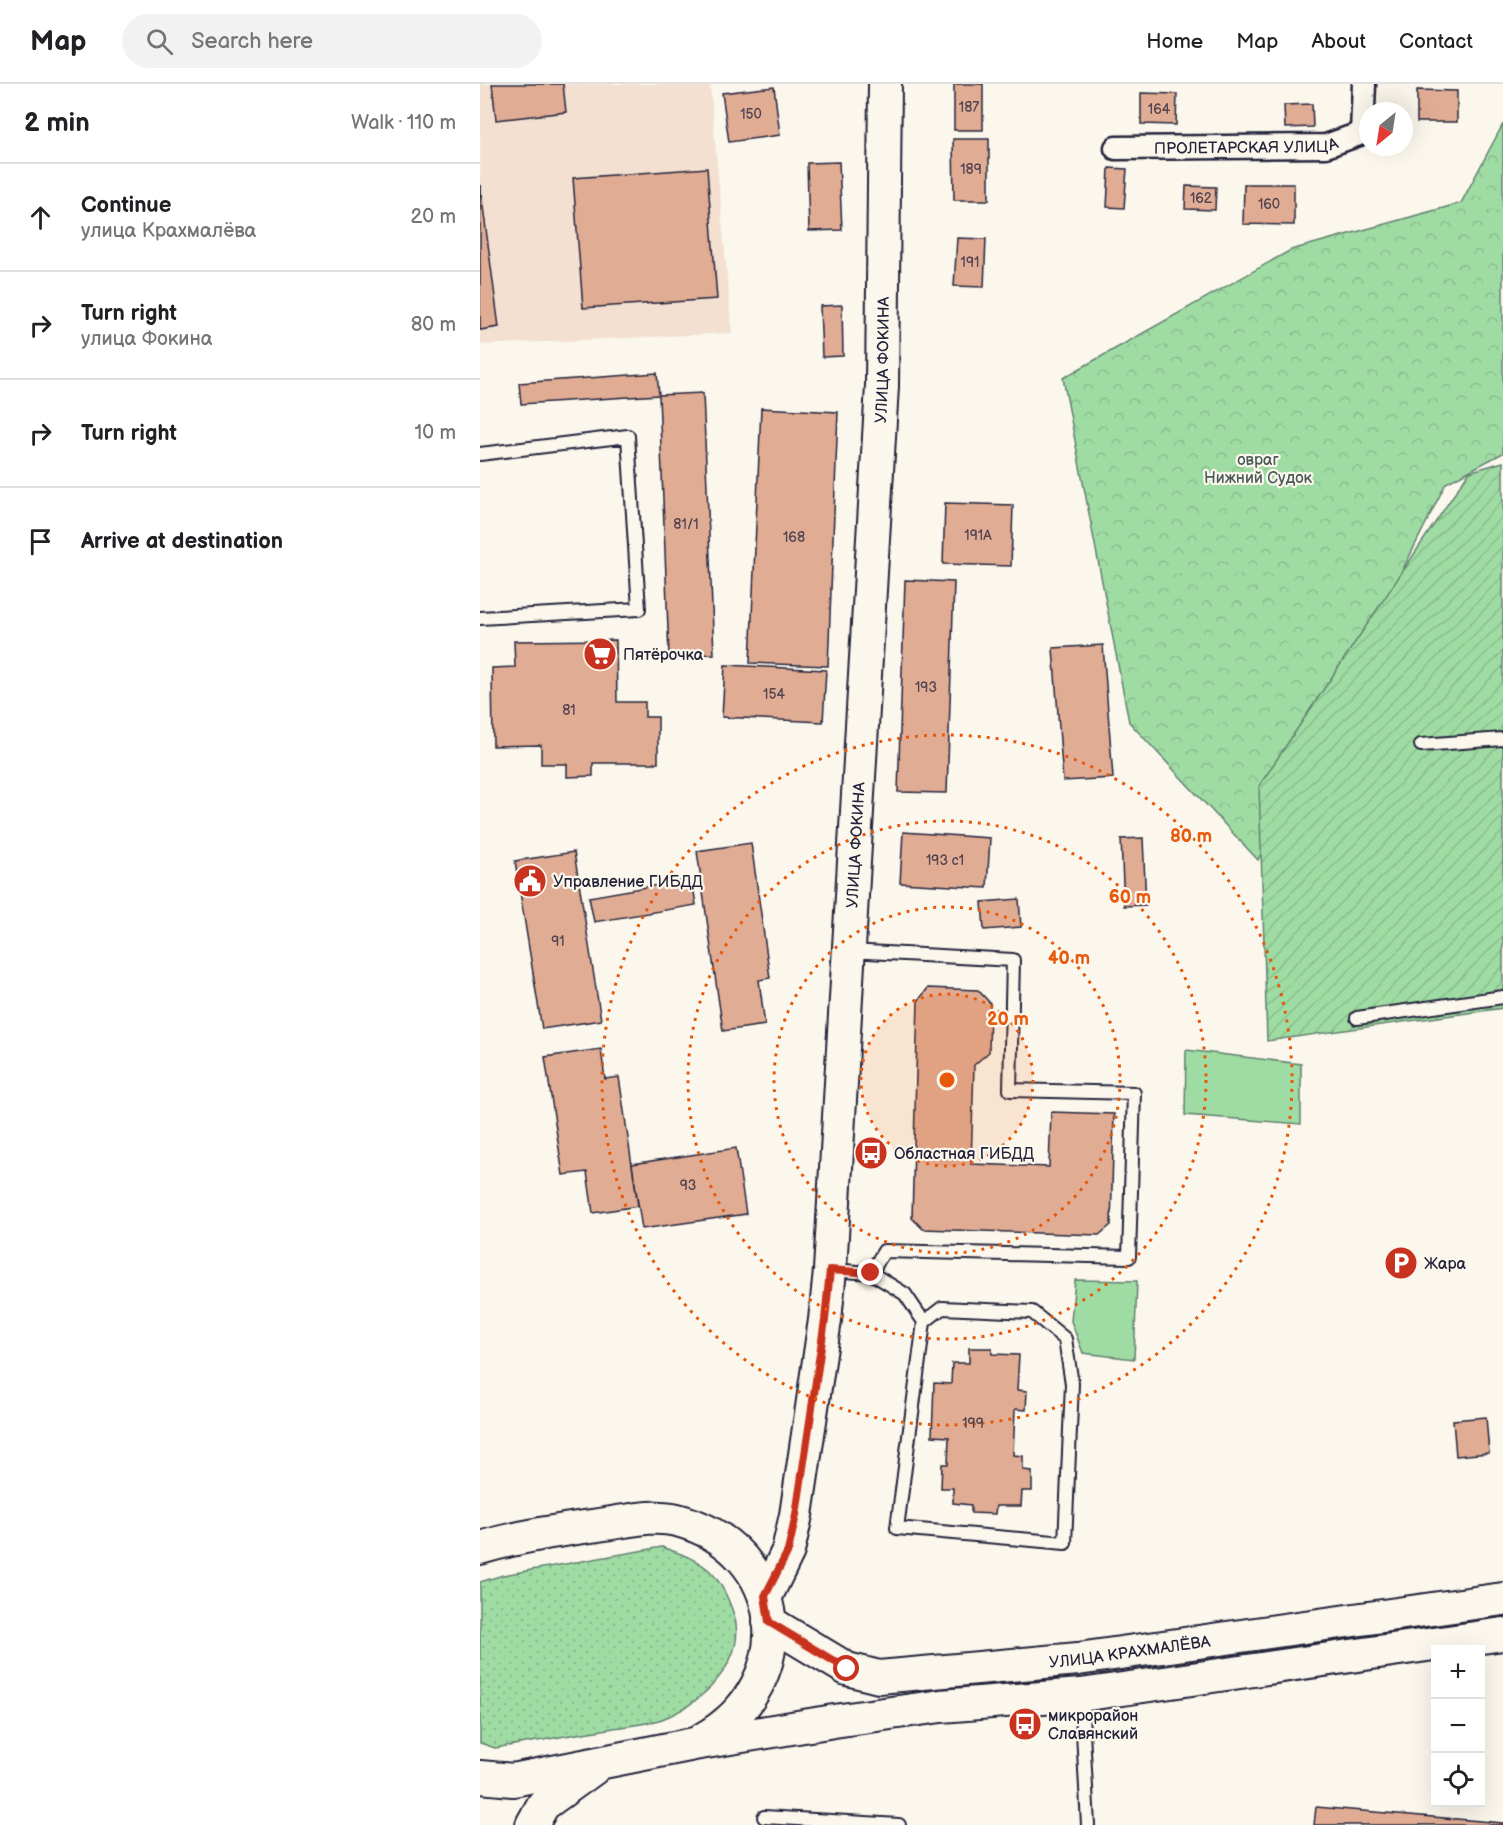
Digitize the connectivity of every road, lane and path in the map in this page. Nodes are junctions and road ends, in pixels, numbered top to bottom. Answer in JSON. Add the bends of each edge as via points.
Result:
{"nodes":[{"id":1,"x":885,"y":84,"type":"edge"},
{"id":2,"x":1364,"y":84,"type":"edge"},
{"id":3,"x":1116,"y":148,"type":"dead end"},
{"id":4,"x":480,"y":454,"type":"edge"},
{"id":5,"x":480,"y":618,"type":"edge"},
{"id":6,"x":1503,"y":739,"type":"edge"},
{"id":7,"x":1421,"y":745,"type":"dead end"},
{"id":8,"x":849,"y":951,"type":"junction"},
{"id":9,"x":1503,"y":997,"type":"edge"},
{"id":10,"x":1357,"y":1018,"type":"dead end"},
{"id":11,"x":830,"y":1270,"type":"junction"},
{"id":12,"x":871,"y":1273,"type":"junction"},
{"id":13,"x":924,"y":1322,"type":"junction"},
{"id":14,"x":480,"y":1548,"type":"edge"},
{"id":15,"x":1503,"y":1599,"type":"edge"},
{"id":16,"x":767,"y":1609,"type":"junction"},
{"id":17,"x":1503,"y":1634,"type":"edge"},
{"id":18,"x":1081,"y":1695,"type":"junction"},
{"id":19,"x":694,"y":1744,"type":"junction"},
{"id":20,"x":601,"y":1763,"type":"junction"},
{"id":21,"x":480,"y":1777,"type":"edge"},
{"id":22,"x":764,"y":1817,"type":"dead end"},
{"id":23,"x":532,"y":1825,"type":"edge"},
{"id":24,"x":899,"y":1825,"type":"edge"},
{"id":25,"x":1088,"y":1825,"type":"edge"}],
"edges":[{"from":1,"to":8,"type":"main road","name":"УЛИЦА ФОКИНА","via":[[882,386]]},
{"from":2,"to":3,"type":"street","name":"ПРОЛЕТАРСКАЯ УЛИЦА","via":[[1362,133],[1326,146]]},
{"from":4,"to":5,"type":"lane","via":[[628,436],[639,609]]},
{"from":6,"to":7,"type":"lane"},
{"from":8,"to":11,"type":"main road","name":"УЛИЦА ФОКИНА"},
{"from":8,"to":12,"type":"lane","via":[[1013,960],[1010,1090],[1134,1093],[1129,1257],[884,1251]]},
{"from":9,"to":10,"type":"lane"},
{"from":11,"to":12,"type":"lane"},
{"from":11,"to":16,"type":"main road","name":"УЛИЦА ФОКИНА","via":[[796,1515]]},
{"from":12,"to":13,"type":"lane","via":[[905,1294]]},
{"from":13,"to":13,"type":"lane","via":[[897,1528],[1065,1543],[1072,1384],[1065,1339],[1032,1312],[942,1308]]},
{"from":14,"to":16,"type":"main road","via":[[532,1534],[653,1517],[676,1520],[708,1532],[731,1548],[753,1573]]},
{"from":15,"to":16,"type":"main road","name":"УЛИЦА КРАХМАЛЁВА","via":[[1078,1659],[879,1677],[847,1669]]},
{"from":16,"to":19,"type":"main road","via":[[770,1655],[755,1692],[741,1712]]},
{"from":17,"to":18,"type":"main road"},
{"from":18,"to":19,"type":"main road","via":[[941,1706]]},
{"from":18,"to":25,"type":"lane"},
{"from":19,"to":20,"type":"main road"},
{"from":20,"to":21,"type":"main road","via":[[513,1780]]},
{"from":20,"to":23,"type":"main road","via":[[543,1805]]},
{"from":22,"to":24,"type":"lane"}]}
